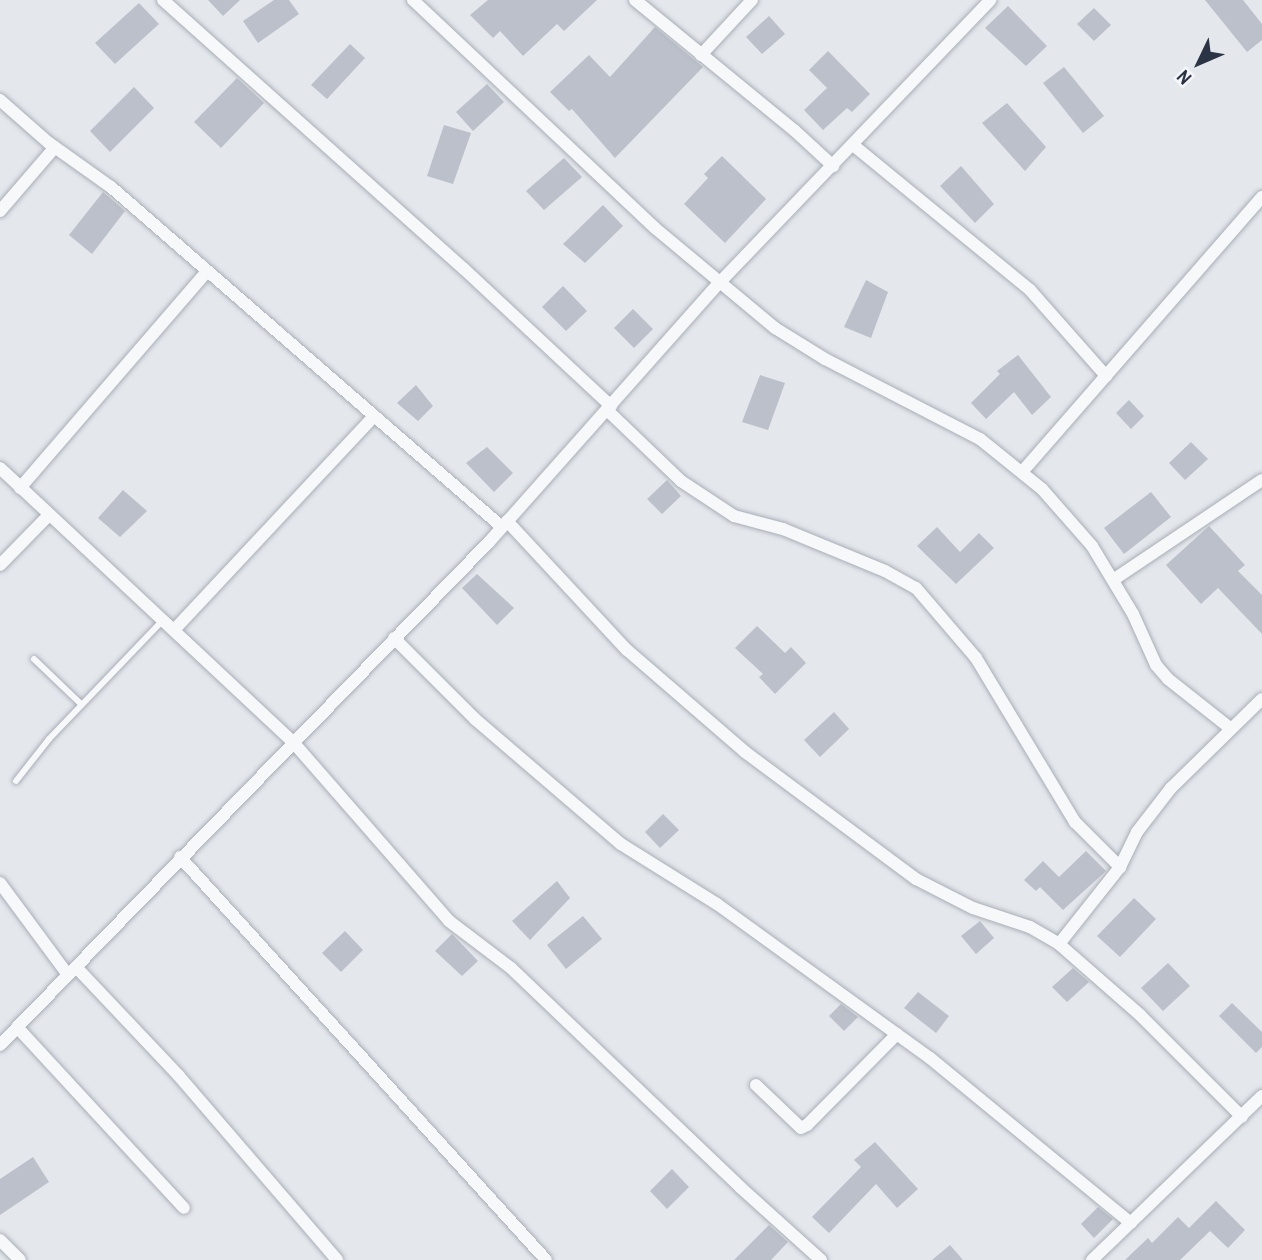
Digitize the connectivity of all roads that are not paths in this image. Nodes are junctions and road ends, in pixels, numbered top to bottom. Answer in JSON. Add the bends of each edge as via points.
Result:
{"nodes":[{"id":1,"x":163,"y":0,"type":"edge"},
{"id":2,"x":413,"y":0,"type":"edge"},
{"id":3,"x":635,"y":0,"type":"edge"},
{"id":4,"x":752,"y":0,"type":"edge"},
{"id":5,"x":990,"y":0,"type":"edge"},
{"id":6,"x":701,"y":55,"type":"junction"},
{"id":7,"x":0,"y":100,"type":"edge"},
{"id":8,"x":853,"y":145,"type":"junction"},
{"id":9,"x":55,"y":147,"type":"junction"},
{"id":10,"x":833,"y":166,"type":"junction"},
{"id":11,"x":1262,"y":197,"type":"edge"},
{"id":12,"x":0,"y":211,"type":"edge"},
{"id":13,"x":207,"y":271,"type":"junction"},
{"id":14,"x":721,"y":281,"type":"junction"},
{"id":15,"x":1106,"y":376,"type":"junction"},
{"id":16,"x":609,"y":408,"type":"junction"},
{"id":17,"x":374,"y":416,"type":"junction"},
{"id":18,"x":0,"y":468,"type":"edge"},
{"id":19,"x":1021,"y":472,"type":"junction"},
{"id":20,"x":1262,"y":480,"type":"edge"},
{"id":21,"x":20,"y":488,"type":"junction"},
{"id":22,"x":50,"y":515,"type":"junction"},
{"id":23,"x":505,"y":524,"type":"junction"},
{"id":24,"x":0,"y":565,"type":"edge"},
{"id":25,"x":1112,"y":580,"type":"junction"},
{"id":26,"x":163,"y":620,"type":"junction"},
{"id":27,"x":174,"y":630,"type":"junction"},
{"id":28,"x":394,"y":638,"type":"junction"},
{"id":29,"x":34,"y":659,"type":"dead end"},
{"id":30,"x":1262,"y":699,"type":"edge"},
{"id":31,"x":82,"y":705,"type":"junction"},
{"id":32,"x":1230,"y":729,"type":"junction"},
{"id":33,"x":293,"y":741,"type":"junction"},
{"id":34,"x":16,"y":781,"type":"dead end"},
{"id":35,"x":180,"y":858,"type":"junction"},
{"id":36,"x":1120,"y":867,"type":"junction"},
{"id":37,"x":0,"y":883,"type":"edge"},
{"id":38,"x":1059,"y":944,"type":"junction"},
{"id":39,"x":72,"y":971,"type":"junction"},
{"id":40,"x":17,"y":1027,"type":"junction"},
{"id":41,"x":897,"y":1034,"type":"junction"},
{"id":42,"x":0,"y":1045,"type":"edge"},
{"id":43,"x":755,"y":1085,"type":"dead end"},
{"id":44,"x":1262,"y":1096,"type":"edge"},
{"id":45,"x":1242,"y":1117,"type":"junction"},
{"id":46,"x":184,"y":1208,"type":"dead end"},
{"id":47,"x":1131,"y":1223,"type":"junction"},
{"id":48,"x":0,"y":1240,"type":"edge"},
{"id":49,"x":20,"y":1260,"type":"edge"},
{"id":50,"x":337,"y":1260,"type":"edge"},
{"id":51,"x":546,"y":1260,"type":"edge"},
{"id":52,"x":821,"y":1260,"type":"edge"},
{"id":53,"x":1092,"y":1260,"type":"edge"}],
"edges":[{"from":1,"to":16,"type":"street","via":[[464,269]]},
{"from":2,"to":14,"type":"street","via":[[655,228]]},
{"from":3,"to":6,"type":"street"},
{"from":4,"to":6,"type":"street"},
{"from":5,"to":8,"type":"street"},
{"from":6,"to":10,"type":"street"},
{"from":7,"to":9,"type":"street"},
{"from":8,"to":10,"type":"street"},
{"from":8,"to":15,"type":"street","via":[[1030,290]]},
{"from":9,"to":12,"type":"street"},
{"from":9,"to":13,"type":"street","via":[[111,187]]},
{"from":10,"to":14,"type":"street"},
{"from":11,"to":15,"type":"street"},
{"from":13,"to":17,"type":"street"},
{"from":13,"to":21,"type":"street"},
{"from":14,"to":16,"type":"street"},
{"from":14,"to":19,"type":"street","via":[[775,328],[980,439]]},
{"from":15,"to":19,"type":"street"},
{"from":16,"to":23,"type":"street"},
{"from":16,"to":36,"type":"street","via":[[681,481],[734,516],[783,528],[916,588],[976,658],[1075,822]]},
{"from":17,"to":23,"type":"street"},
{"from":17,"to":27,"type":"street"},
{"from":18,"to":21,"type":"street"},
{"from":19,"to":25,"type":"street","via":[[1042,489],[1092,547]]},
{"from":20,"to":25,"type":"street"},
{"from":21,"to":22,"type":"street"},
{"from":22,"to":24,"type":"street"},
{"from":22,"to":26,"type":"street"},
{"from":23,"to":28,"type":"street"},
{"from":23,"to":38,"type":"street","via":[[627,650],[745,752],[842,827],[916,878]]},
{"from":25,"to":32,"type":"street","via":[[1156,665]]},
{"from":26,"to":27,"type":"street"},
{"from":26,"to":31,"type":"lane"},
{"from":27,"to":33,"type":"street"},
{"from":28,"to":33,"type":"street"},
{"from":28,"to":41,"type":"street","via":[[474,719],[621,844],[717,904]]},
{"from":29,"to":31,"type":"lane"},
{"from":30,"to":32,"type":"street"},
{"from":31,"to":34,"type":"lane"},
{"from":32,"to":36,"type":"street","via":[[1171,788],[1137,832]]},
{"from":33,"to":35,"type":"street"},
{"from":33,"to":52,"type":"street","via":[[449,921],[511,968]]},
{"from":35,"to":39,"type":"street"},
{"from":35,"to":51,"type":"street"},
{"from":36,"to":38,"type":"street"},
{"from":37,"to":39,"type":"street"},
{"from":38,"to":45,"type":"street","via":[[1140,1015]]},
{"from":39,"to":40,"type":"street"},
{"from":39,"to":50,"type":"street","via":[[178,1075]]},
{"from":40,"to":42,"type":"street"},
{"from":40,"to":46,"type":"street"},
{"from":41,"to":43,"type":"street","via":[[801,1128]]},
{"from":41,"to":47,"type":"street"},
{"from":44,"to":45,"type":"street"},
{"from":45,"to":47,"type":"street"},
{"from":47,"to":53,"type":"street"},
{"from":48,"to":49,"type":"street"}]}
